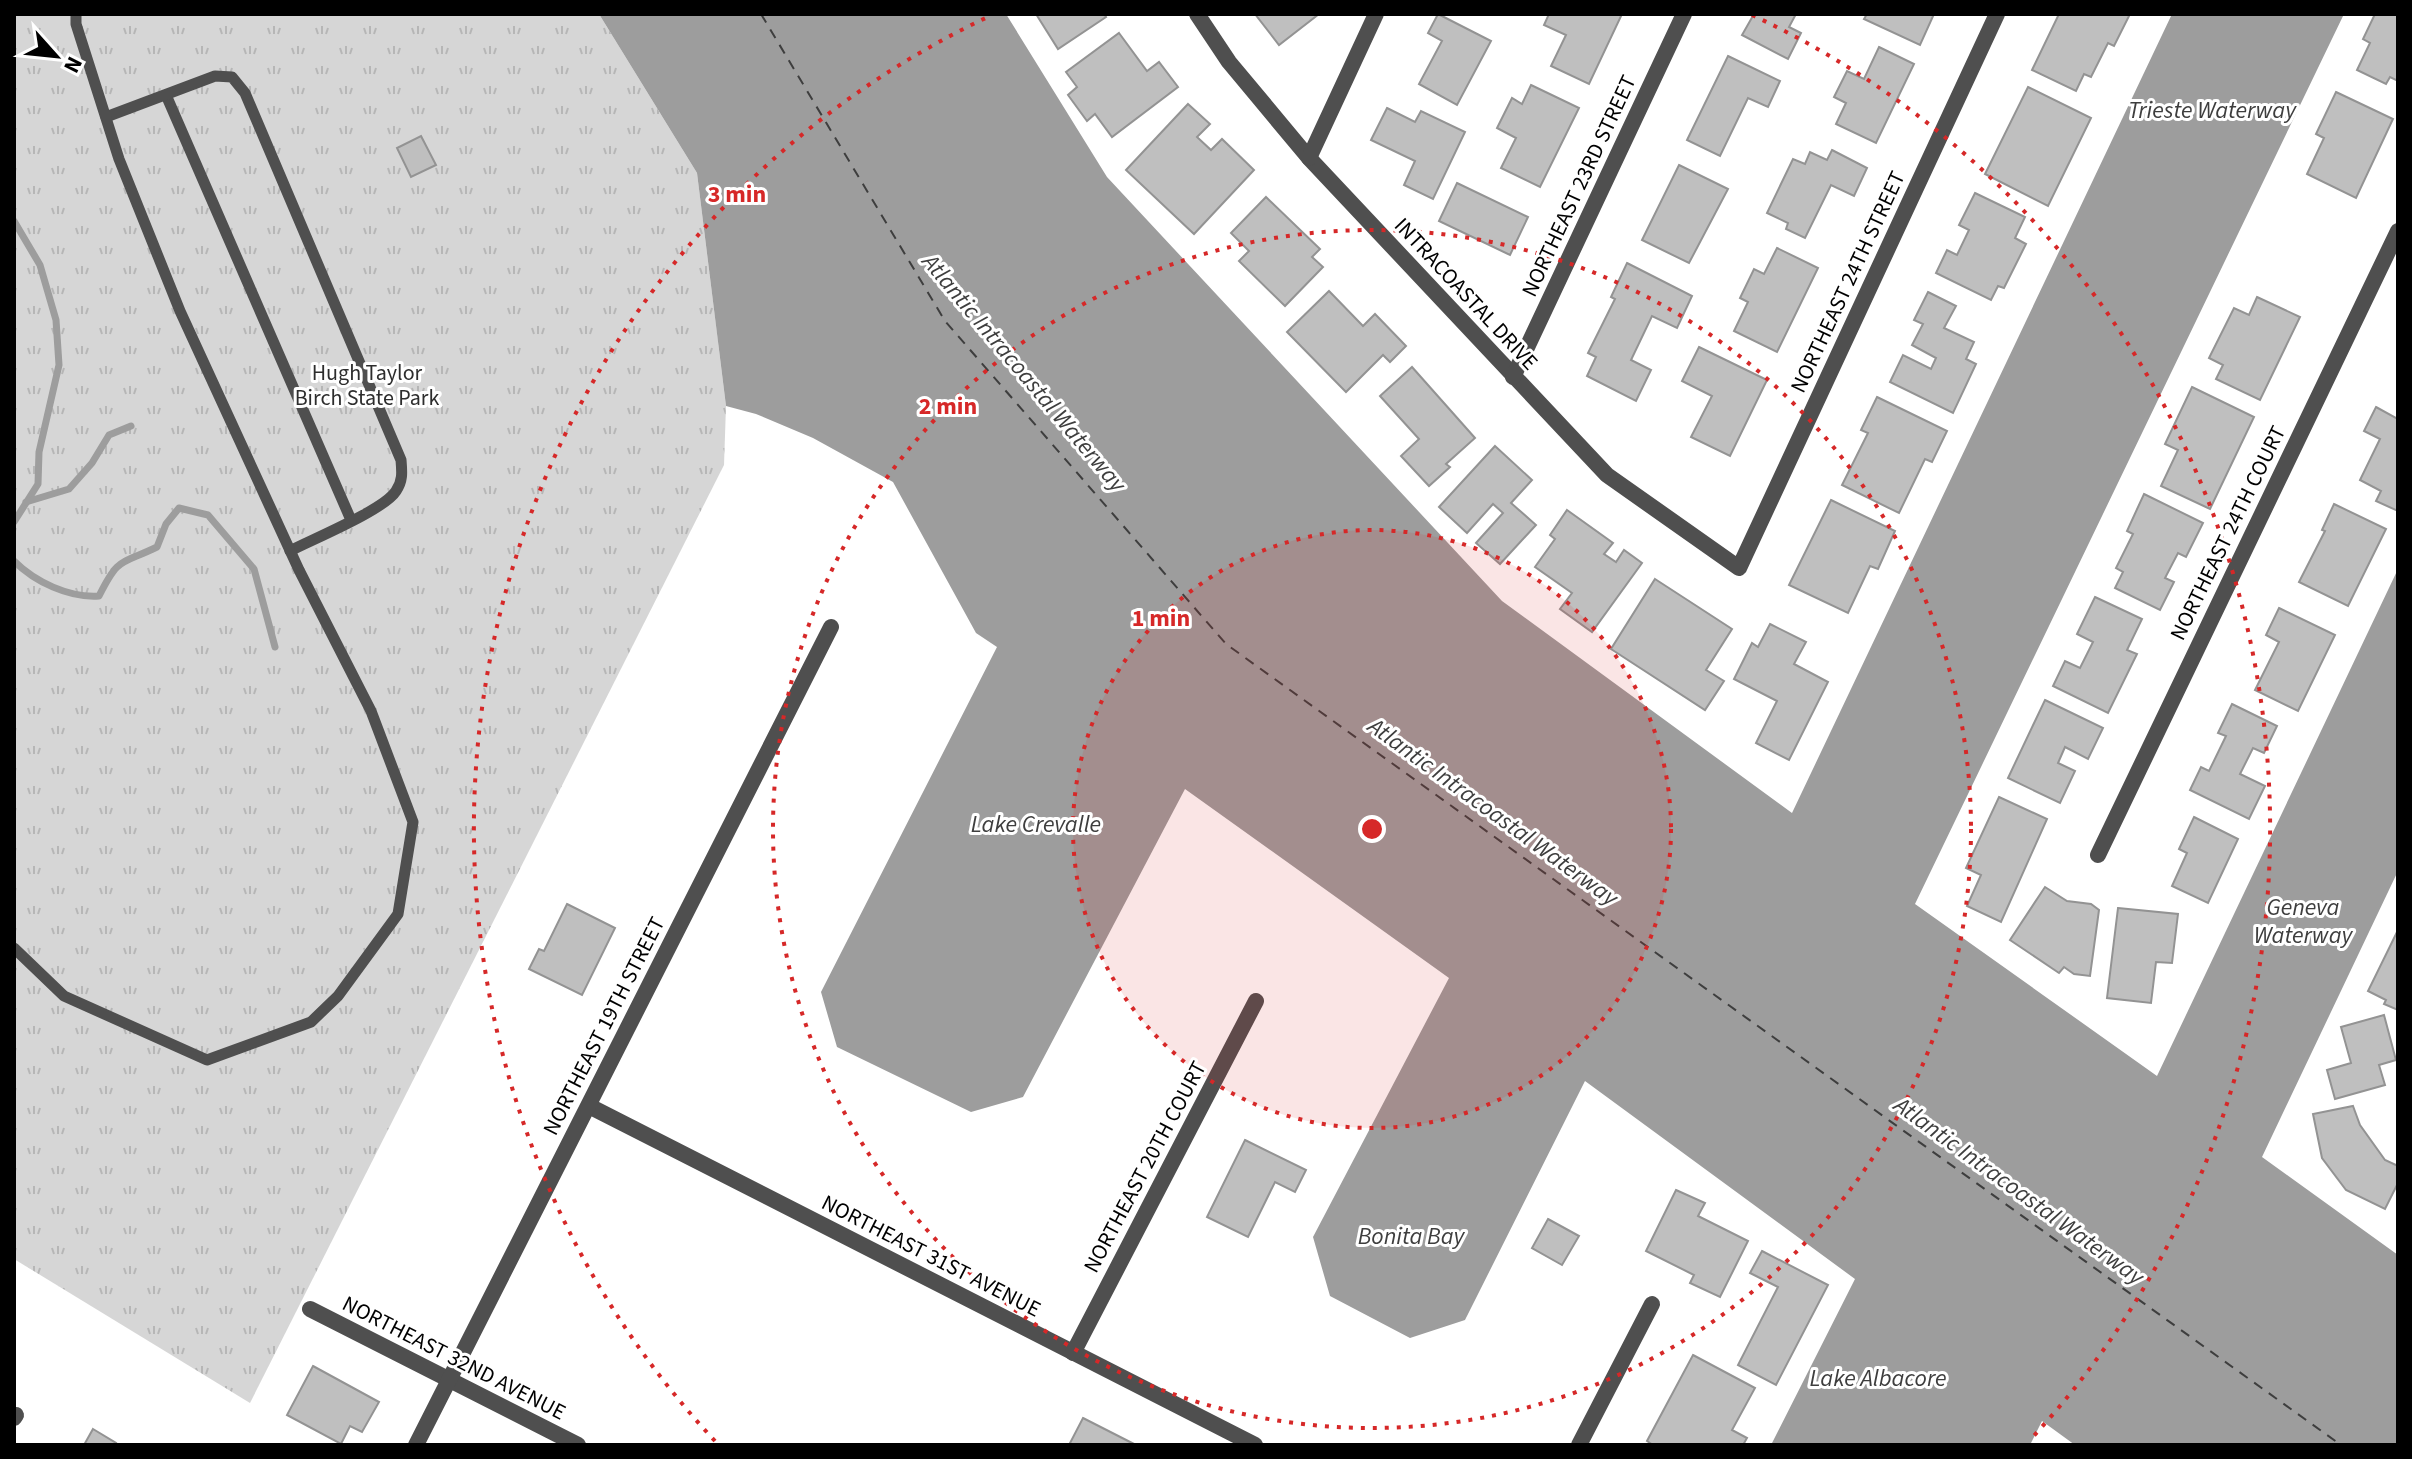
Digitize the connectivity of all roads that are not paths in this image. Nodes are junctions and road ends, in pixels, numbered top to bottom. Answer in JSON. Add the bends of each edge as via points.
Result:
{"nodes":[{"id":1,"x":76,"y":14,"type":"edge"},
{"id":2,"x":1197,"y":14,"type":"edge"},
{"id":3,"x":1376,"y":14,"type":"edge"},
{"id":4,"x":1684,"y":14,"type":"edge"},
{"id":5,"x":1997,"y":14,"type":"edge"},
{"id":6,"x":166,"y":95,"type":"junction"},
{"id":7,"x":106,"y":117,"type":"junction"},
{"id":8,"x":1309,"y":158,"type":"junction"},
{"id":9,"x":2398,"y":231,"type":"edge"},
{"id":10,"x":1513,"y":377,"type":"junction"},
{"id":11,"x":351,"y":520,"type":"junction"},
{"id":12,"x":290,"y":551,"type":"junction"},
{"id":13,"x":1739,"y":568,"type":"joint"},
{"id":14,"x":831,"y":627,"type":"dead end"},
{"id":15,"x":2098,"y":855,"type":"dead end"},
{"id":16,"x":14,"y":948,"type":"edge"},
{"id":17,"x":1256,"y":1001,"type":"dead end"},
{"id":18,"x":589,"y":1106,"type":"junction"},
{"id":19,"x":1652,"y":1304,"type":"dead end"},
{"id":20,"x":310,"y":1309,"type":"dead end"},
{"id":21,"x":1073,"y":1353,"type":"junction"},
{"id":22,"x":449,"y":1379,"type":"junction"},
{"id":23,"x":416,"y":1445,"type":"edge"},
{"id":24,"x":578,"y":1445,"type":"edge"},
{"id":25,"x":1255,"y":1445,"type":"edge"},
{"id":26,"x":1579,"y":1445,"type":"edge"}],
"edges":[{"from":1,"to":7,"type":"lane"},
{"from":2,"to":8,"type":"street","name":"INTRACOASTAL DRIVE","via":[[1229,62]]},
{"from":3,"to":8,"type":"street"},
{"from":4,"to":10,"type":"street","name":"NORTHEAST 23RD STREET"},
{"from":5,"to":13,"type":"street","name":"NORTHEAST 24TH STREET"},
{"from":6,"to":7,"type":"lane"},
{"from":6,"to":11,"type":"lane"},
{"from":6,"to":11,"type":"lane","via":[[215,76],[232,77],[245,93],[401,460],[402,478],[395,494]]},
{"from":7,"to":12,"type":"lane","via":[[180,311]]},
{"from":8,"to":10,"type":"street","name":"INTRACOASTAL DRIVE"},
{"from":9,"to":15,"type":"street","name":"NORTHEAST 24TH COURT"},
{"from":10,"to":13,"type":"street","name":"INTRACOASTAL DRIVE","via":[[1607,475]]},
{"from":11,"to":12,"type":"lane"},
{"from":12,"to":16,"type":"lane","via":[[371,711],[413,822],[398,914],[338,996],[311,1022],[207,1060],[64,996]]},
{"from":14,"to":18,"type":"street","name":"NORTHEAST 19TH STREET"},
{"from":17,"to":21,"type":"street","name":"NORTHEAST 20TH COURT"},
{"from":18,"to":21,"type":"street","name":"NORTHEAST 31ST AVENUE"},
{"from":18,"to":22,"type":"street","name":"NORTHEAST 19TH STREET"},
{"from":19,"to":26,"type":"street"},
{"from":20,"to":22,"type":"street","name":"NORTHEAST 32ND AVENUE"},
{"from":21,"to":25,"type":"street","name":"NORTHEAST 31ST AVENUE"},
{"from":22,"to":23,"type":"street","name":"NORTHEAST 19TH STREET"},
{"from":22,"to":24,"type":"street","name":"NORTHEAST 32ND AVENUE"}]}
